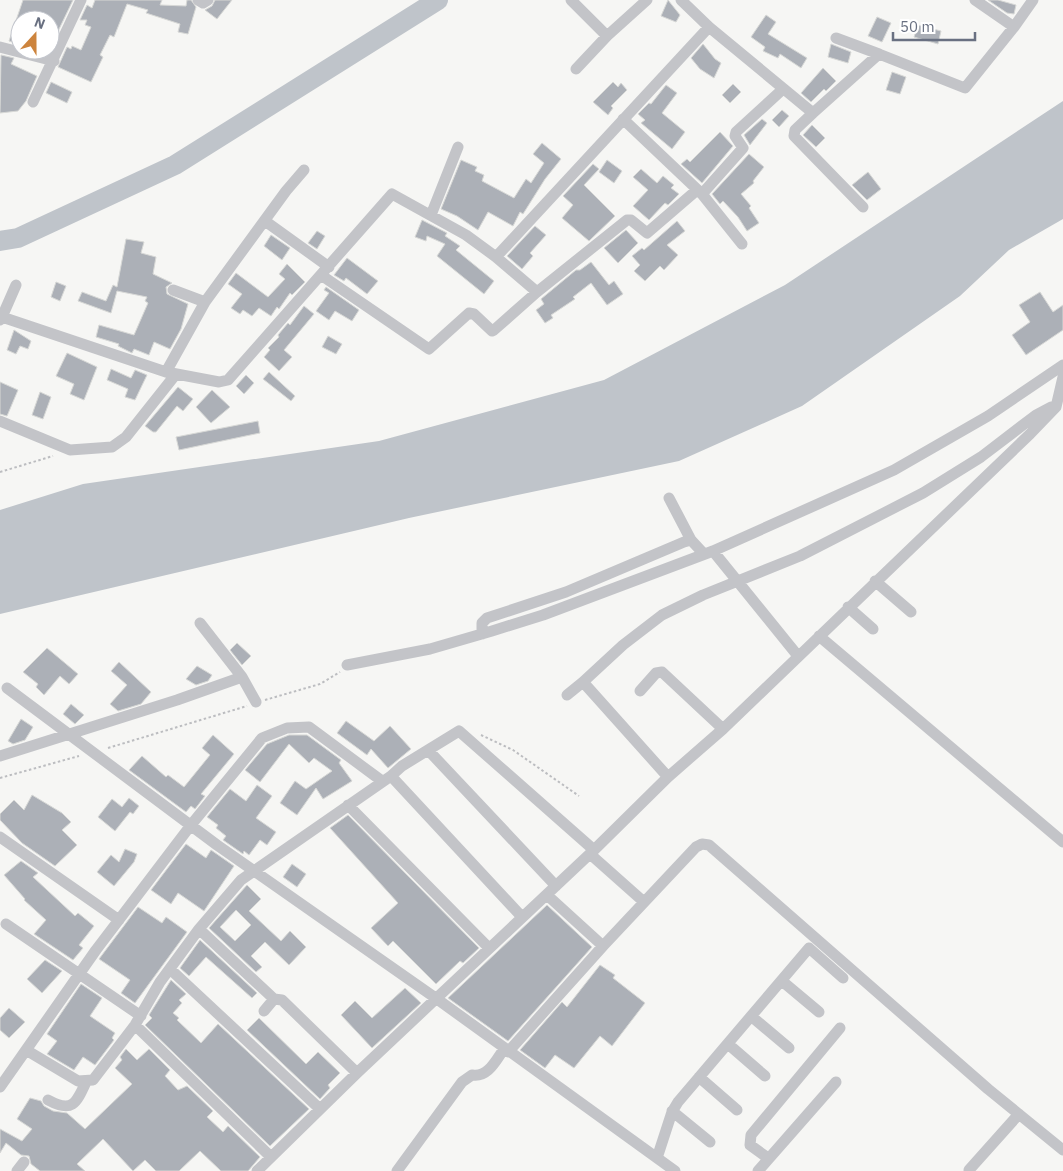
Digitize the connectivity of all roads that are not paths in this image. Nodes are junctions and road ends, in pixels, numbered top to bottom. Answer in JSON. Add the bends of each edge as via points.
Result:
{"nodes":[{"id":1,"x":81,"y":0,"type":"edge"},
{"id":2,"x":198,"y":0,"type":"edge"},
{"id":3,"x":208,"y":0,"type":"edge"},
{"id":4,"x":571,"y":0,"type":"edge"},
{"id":5,"x":648,"y":0,"type":"edge"},
{"id":6,"x":683,"y":0,"type":"edge"},
{"id":7,"x":975,"y":0,"type":"edge"},
{"id":8,"x":1033,"y":0,"type":"edge"},
{"id":9,"x":1014,"y":27,"type":"junction"},
{"id":10,"x":709,"y":28,"type":"junction"},
{"id":11,"x":607,"y":36,"type":"junction"},
{"id":12,"x":836,"y":38,"type":"dead end"},
{"id":13,"x":0,"y":47,"type":"edge"},
{"id":14,"x":879,"y":54,"type":"junction"},
{"id":15,"x":54,"y":61,"type":"junction"},
{"id":16,"x":576,"y":69,"type":"dead end"},
{"id":17,"x":783,"y":89,"type":"junction"},
{"id":18,"x":33,"y":102,"type":"dead end"},
{"id":19,"x":813,"y":112,"type":"junction"},
{"id":20,"x":623,"y":119,"type":"junction"},
{"id":21,"x":458,"y":147,"type":"dead end"},
{"id":22,"x":304,"y":170,"type":"dead end"},
{"id":23,"x":700,"y":192,"type":"junction"},
{"id":24,"x":863,"y":207,"type":"dead end"},
{"id":25,"x":431,"y":215,"type":"junction"},
{"id":26,"x":265,"y":221,"type":"junction"},
{"id":27,"x":742,"y":244,"type":"dead end"},
{"id":28,"x":496,"y":257,"type":"junction"},
{"id":29,"x":325,"y":271,"type":"junction"},
{"id":30,"x":16,"y":285,"type":"dead end"},
{"id":31,"x":173,"y":290,"type":"dead end"},
{"id":32,"x":537,"y":292,"type":"junction"},
{"id":33,"x":205,"y":302,"type":"junction"},
{"id":34,"x":1,"y":319,"type":"edge"},
{"id":35,"x":1063,"y":365,"type":"edge"},
{"id":36,"x":171,"y":373,"type":"junction"},
{"id":37,"x":1063,"y":379,"type":"edge"},
{"id":38,"x":1060,"y":403,"type":"edge"},
{"id":39,"x":0,"y":421,"type":"edge"},
{"id":40,"x":669,"y":498,"type":"dead end"},
{"id":41,"x":692,"y":540,"type":"junction"},
{"id":42,"x":709,"y":553,"type":"junction"},
{"id":43,"x":876,"y":581,"type":"junction"},
{"id":44,"x":738,"y":582,"type":"junction"},
{"id":45,"x":848,"y":607,"type":"junction"},
{"id":46,"x":911,"y":612,"type":"dead end"},
{"id":47,"x":200,"y":623,"type":"dead end"},
{"id":48,"x":873,"y":629,"type":"dead end"},
{"id":49,"x":482,"y":634,"type":"junction"},
{"id":50,"x":819,"y":636,"type":"junction"},
{"id":51,"x":798,"y":656,"type":"junction"},
{"id":52,"x":347,"y":665,"type":"road end"},
{"id":53,"x":242,"y":676,"type":"junction"},
{"id":54,"x":583,"y":682,"type":"junction"},
{"id":55,"x":8,"y":688,"type":"dead end"},
{"id":56,"x":640,"y":691,"type":"dead end"},
{"id":57,"x":567,"y":695,"type":"dead end"},
{"id":58,"x":256,"y":702,"type":"road end"},
{"id":59,"x":723,"y":729,"type":"junction"},
{"id":60,"x":67,"y":733,"type":"junction"},
{"id":61,"x":428,"y":750,"type":"junction"},
{"id":62,"x":0,"y":756,"type":"edge"},
{"id":63,"x":668,"y":777,"type":"junction"},
{"id":64,"x":387,"y":779,"type":"junction"},
{"id":65,"x":348,"y":804,"type":"junction"},
{"id":66,"x":191,"y":825,"type":"junction"},
{"id":67,"x":0,"y":837,"type":"edge"},
{"id":68,"x":1063,"y":842,"type":"edge"},
{"id":69,"x":592,"y":852,"type":"junction"},
{"id":70,"x":254,"y":870,"type":"junction"},
{"id":71,"x":556,"y":886,"type":"junction"},
{"id":72,"x":547,"y":895,"type":"junction"},
{"id":73,"x":644,"y":902,"type":"junction"},
{"id":74,"x":522,"y":918,"type":"junction"},
{"id":75,"x":119,"y":920,"type":"junction"},
{"id":76,"x":6,"y":924,"type":"dead end"},
{"id":77,"x":198,"y":929,"type":"junction"},
{"id":78,"x":603,"y":946,"type":"junction"},
{"id":79,"x":489,"y":948,"type":"junction"},
{"id":80,"x":170,"y":969,"type":"junction"},
{"id":81,"x":79,"y":974,"type":"junction"},
{"id":82,"x":843,"y":978,"type":"dead end"},
{"id":83,"x":782,"y":981,"type":"junction"},
{"id":84,"x":274,"y":999,"type":"junction"},
{"id":85,"x":437,"y":999,"type":"junction"},
{"id":86,"x":264,"y":1011,"type":"dead end"},
{"id":87,"x":819,"y":1012,"type":"dead end"},
{"id":88,"x":751,"y":1016,"type":"junction"},
{"id":89,"x":138,"y":1021,"type":"junction"},
{"id":90,"x":840,"y":1028,"type":"dead end"},
{"id":91,"x":728,"y":1044,"type":"junction"},
{"id":92,"x":789,"y":1048,"type":"dead end"},
{"id":93,"x":26,"y":1050,"type":"junction"},
{"id":94,"x":506,"y":1051,"type":"junction"},
{"id":95,"x":357,"y":1073,"type":"junction"},
{"id":96,"x":765,"y":1076,"type":"dead end"},
{"id":97,"x":699,"y":1077,"type":"junction"},
{"id":98,"x":86,"y":1082,"type":"junction"},
{"id":99,"x":836,"y":1082,"type":"dead end"},
{"id":100,"x":0,"y":1087,"type":"edge"},
{"id":101,"x":48,"y":1100,"type":"dead end"},
{"id":102,"x":320,"y":1109,"type":"junction"},
{"id":103,"x":737,"y":1110,"type":"dead end"},
{"id":104,"x":672,"y":1111,"type":"junction"},
{"id":105,"x":1019,"y":1114,"type":"junction"},
{"id":106,"x":710,"y":1142,"type":"dead end"},
{"id":107,"x":1063,"y":1150,"type":"edge"},
{"id":108,"x":271,"y":1157,"type":"junction"},
{"id":109,"x":657,"y":1158,"type":"junction"},
{"id":110,"x":768,"y":1158,"type":"junction"},
{"id":111,"x":257,"y":1171,"type":"edge"},
{"id":112,"x":397,"y":1171,"type":"edge"},
{"id":113,"x":675,"y":1171,"type":"edge"},
{"id":114,"x":758,"y":1171,"type":"edge"},
{"id":115,"x":969,"y":1171,"type":"edge"}],
"edges":[{"from":1,"to":15,"type":"street"},
{"from":2,"to":3,"type":"street","via":[[203,3]]},
{"from":4,"to":11,"type":"street"},
{"from":5,"to":11,"type":"street"},
{"from":6,"to":10,"type":"street"},
{"from":7,"to":9,"type":"street"},
{"from":8,"to":9,"type":"street"},
{"from":9,"to":14,"type":"street","via":[[965,88]]},
{"from":10,"to":17,"type":"street"},
{"from":10,"to":20,"type":"street"},
{"from":11,"to":16,"type":"street"},
{"from":12,"to":14,"type":"street"},
{"from":13,"to":15,"type":"street"},
{"from":14,"to":19,"type":"street"},
{"from":15,"to":18,"type":"street"},
{"from":17,"to":19,"type":"street"},
{"from":17,"to":23,"type":"street","via":[[736,132],[735,136],[743,148]]},
{"from":19,"to":24,"type":"street","via":[[795,130],[794,136]]},
{"from":20,"to":23,"type":"street"},
{"from":20,"to":28,"type":"street"},
{"from":21,"to":25,"type":"street"},
{"from":22,"to":26,"type":"street"},
{"from":23,"to":27,"type":"street"},
{"from":23,"to":32,"type":"street","via":[[647,233],[628,219]]},
{"from":25,"to":28,"type":"street"},
{"from":25,"to":29,"type":"street","via":[[392,194]]},
{"from":26,"to":29,"type":"street"},
{"from":26,"to":33,"type":"street"},
{"from":28,"to":32,"type":"street"},
{"from":29,"to":32,"type":"street","via":[[429,349],[464,314],[474,314],[492,331]]},
{"from":29,"to":36,"type":"street","via":[[228,380],[219,382]]},
{"from":30,"to":34,"type":"street"},
{"from":31,"to":33,"type":"street"},
{"from":33,"to":36,"type":"street"},
{"from":34,"to":36,"type":"street"},
{"from":35,"to":42,"type":"street","via":[[988,416],[894,470]]},
{"from":36,"to":39,"type":"street","via":[[126,437],[112,447],[70,450]]},
{"from":37,"to":38,"type":"street"},
{"from":38,"to":43,"type":"street"},
{"from":38,"to":44,"type":"street","via":[[923,493],[850,532]]},
{"from":40,"to":41,"type":"street"},
{"from":41,"to":42,"type":"street"},
{"from":41,"to":49,"type":"street","via":[[566,592],[487,618],[482,623]]},
{"from":42,"to":44,"type":"street"},
{"from":42,"to":49,"type":"street","via":[[543,615]]},
{"from":43,"to":45,"type":"street"},
{"from":43,"to":46,"type":"street"},
{"from":44,"to":51,"type":"street"},
{"from":44,"to":54,"type":"street","via":[[703,595],[656,619]]},
{"from":45,"to":48,"type":"street"},
{"from":45,"to":50,"type":"street"},
{"from":47,"to":53,"type":"street"},
{"from":49,"to":52,"type":"street","via":[[430,649]]},
{"from":50,"to":51,"type":"street"},
{"from":50,"to":68,"type":"street"},
{"from":51,"to":59,"type":"street"},
{"from":53,"to":58,"type":"street"},
{"from":53,"to":60,"type":"street","via":[[177,700]]},
{"from":54,"to":57,"type":"street"},
{"from":54,"to":63,"type":"street"},
{"from":55,"to":60,"type":"street"},
{"from":56,"to":59,"type":"street","via":[[656,673],[664,673]]},
{"from":59,"to":63,"type":"street"},
{"from":60,"to":62,"type":"street"},
{"from":60,"to":66,"type":"street"},
{"from":61,"to":64,"type":"street"},
{"from":61,"to":69,"type":"street","via":[[459,731]]},
{"from":61,"to":71,"type":"street"},
{"from":63,"to":69,"type":"street"},
{"from":64,"to":65,"type":"street"},
{"from":64,"to":66,"type":"street","via":[[309,727],[287,728],[259,740]]},
{"from":64,"to":74,"type":"street"},
{"from":65,"to":70,"type":"street"},
{"from":65,"to":79,"type":"street"},
{"from":66,"to":70,"type":"street"},
{"from":66,"to":75,"type":"street"},
{"from":67,"to":75,"type":"street"},
{"from":69,"to":71,"type":"street"},
{"from":69,"to":73,"type":"street"},
{"from":70,"to":77,"type":"street","via":[[241,880]]},
{"from":70,"to":85,"type":"street"},
{"from":71,"to":72,"type":"street"},
{"from":72,"to":74,"type":"street"},
{"from":72,"to":78,"type":"street"},
{"from":73,"to":78,"type":"street"},
{"from":73,"to":105,"type":"street","via":[[696,847],[709,845]]},
{"from":74,"to":79,"type":"street"},
{"from":75,"to":81,"type":"street"},
{"from":76,"to":81,"type":"street"},
{"from":77,"to":80,"type":"street"},
{"from":77,"to":84,"type":"street"},
{"from":78,"to":94,"type":"street"},
{"from":79,"to":85,"type":"street"},
{"from":80,"to":89,"type":"street"},
{"from":80,"to":102,"type":"street"},
{"from":81,"to":89,"type":"street"},
{"from":81,"to":93,"type":"street"},
{"from":82,"to":83,"type":"street","via":[[809,948]]},
{"from":83,"to":87,"type":"street"},
{"from":83,"to":88,"type":"street"},
{"from":84,"to":86,"type":"street"},
{"from":84,"to":95,"type":"street","via":[[282,1000]]},
{"from":85,"to":94,"type":"street"},
{"from":85,"to":95,"type":"street"},
{"from":88,"to":91,"type":"street"},
{"from":88,"to":92,"type":"street"},
{"from":89,"to":98,"type":"street","via":[[93,1080]]},
{"from":89,"to":108,"type":"street"},
{"from":90,"to":110,"type":"street","via":[[751,1135],[750,1145]]},
{"from":91,"to":96,"type":"street"},
{"from":91,"to":97,"type":"street"},
{"from":93,"to":98,"type":"street","via":[[78,1081]]},
{"from":93,"to":100,"type":"street"},
{"from":94,"to":109,"type":"street"},
{"from":94,"to":112,"type":"street","via":[[486,1073],[472,1075],[462,1082]]},
{"from":95,"to":102,"type":"street"},
{"from":97,"to":103,"type":"street"},
{"from":97,"to":104,"type":"street"},
{"from":98,"to":101,"type":"street","via":[[70,1106],[62,1107]]},
{"from":99,"to":110,"type":"street"},
{"from":102,"to":108,"type":"street"},
{"from":104,"to":106,"type":"street"},
{"from":104,"to":109,"type":"street"},
{"from":105,"to":107,"type":"street"},
{"from":105,"to":115,"type":"street"},
{"from":108,"to":111,"type":"street"},
{"from":109,"to":113,"type":"street"},
{"from":110,"to":114,"type":"street"}]}
